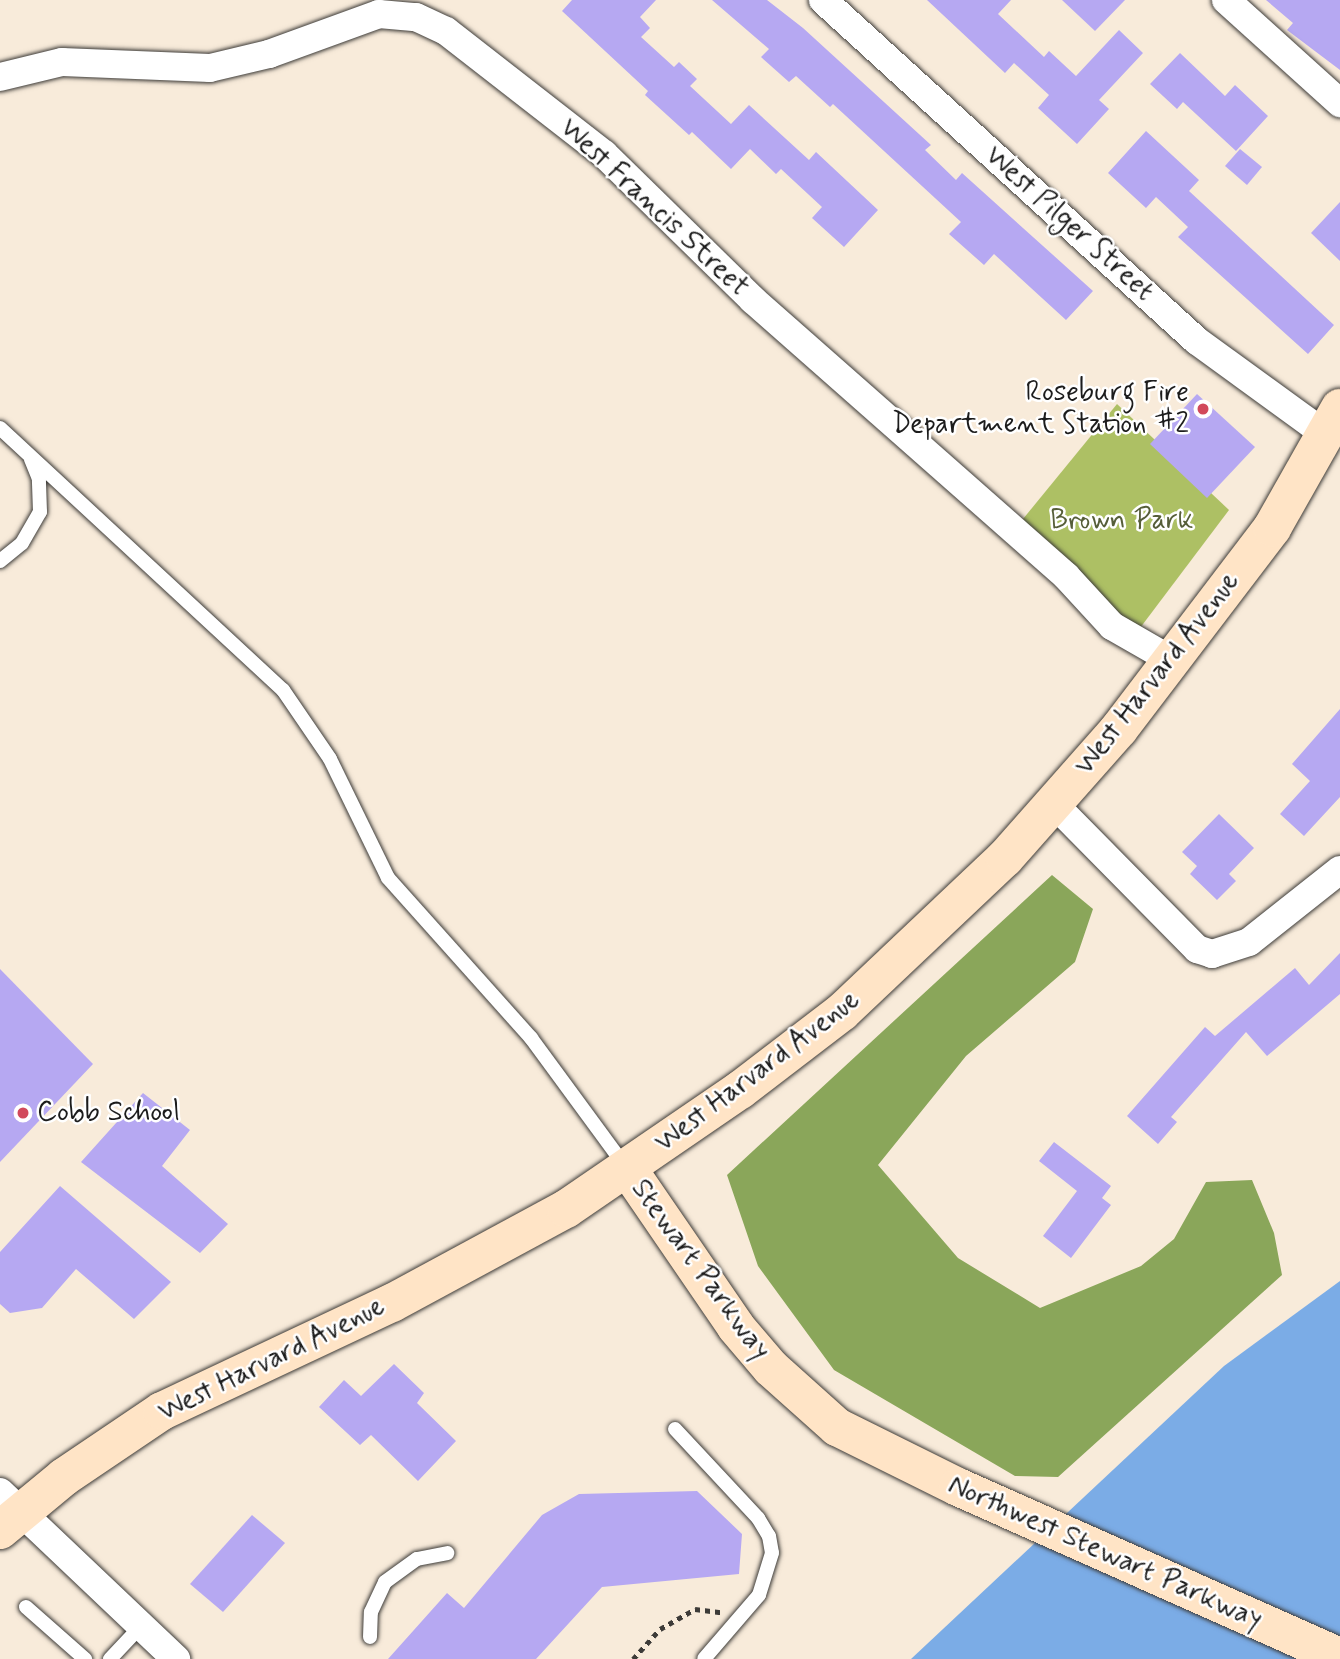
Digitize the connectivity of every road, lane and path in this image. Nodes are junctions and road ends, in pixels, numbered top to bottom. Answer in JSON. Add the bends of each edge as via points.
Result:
{"nodes":[{"id":1,"x":823,"y":0,"type":"edge"},
{"id":2,"x":1226,"y":0,"type":"edge"},
{"id":3,"x":0,"y":77,"type":"edge"},
{"id":4,"x":1340,"y":103,"type":"edge"},
{"id":5,"x":1333,"y":421,"type":"edge"},
{"id":6,"x":2,"y":431,"type":"edge"},
{"id":7,"x":29,"y":455,"type":"junction"},
{"id":8,"x":0,"y":561,"type":"edge"},
{"id":9,"x":1173,"y":661,"type":"junction"},
{"id":10,"x":1054,"y":804,"type":"junction"},
{"id":11,"x":1340,"y":870,"type":"edge"},
{"id":12,"x":628,"y":1169,"type":"junction"},
{"id":13,"x":675,"y":1429,"type":"dead end"},
{"id":14,"x":871,"y":1447,"type":"joint"},
{"id":15,"x":7,"y":1511,"type":"edge"},
{"id":16,"x":447,"y":1553,"type":"dead end"},
{"id":17,"x":26,"y":1607,"type":"dead end"},
{"id":18,"x":737,"y":1622,"type":"junction"},
{"id":19,"x":141,"y":1626,"type":"junction"},
{"id":20,"x":370,"y":1637,"type":"dead end"},
{"id":21,"x":1340,"y":1657,"type":"edge"},
{"id":22,"x":85,"y":1659,"type":"edge"},
{"id":23,"x":110,"y":1659,"type":"edge"},
{"id":24,"x":176,"y":1659,"type":"edge"},
{"id":25,"x":633,"y":1659,"type":"edge"},
{"id":26,"x":704,"y":1659,"type":"edge"}],
"edges":[{"from":1,"to":5,"type":"street","name":"West Pilger Street","via":[[1197,341]]},
{"from":2,"to":4,"type":"street"},
{"from":3,"to":9,"type":"street","name":"West Francis Street","via":[[62,62],[210,68],[270,54],[379,15],[415,17],[446,31],[604,154],[753,300],[1066,576],[1112,626]]},
{"from":5,"to":9,"type":"main road","name":"West Harvard Avenue","via":[[1272,528]]},
{"from":6,"to":7,"type":"lane"},
{"from":7,"to":8,"type":"lane","via":[[39,479],[40,512],[22,543]]},
{"from":7,"to":12,"type":"lane","via":[[283,690],[330,759],[388,878],[531,1038]]},
{"from":9,"to":10,"type":"main road","name":"West Harvard Avenue"},
{"from":10,"to":11,"type":"street","via":[[1197,949],[1212,954],[1249,942]]},
{"from":10,"to":12,"type":"main road","name":"West Harvard Avenue","via":[[945,920],[842,1012]]},
{"from":12,"to":14,"type":"main road","name":"Stewart Parkway","via":[[736,1327],[762,1357],[837,1427]]},
{"from":12,"to":15,"type":"main road","name":"West Harvard Avenue","via":[[459,1269],[162,1411]]},
{"from":13,"to":18,"type":"lane","via":[[741,1497],[769,1536],[769,1573]]},
{"from":14,"to":21,"type":"main road","name":"Northwest Stewart Parkway"},
{"from":15,"to":19,"type":"street"},
{"from":16,"to":20,"type":"lane","via":[[416,1559],[385,1582],[371,1612]]},
{"from":17,"to":22,"type":"lane"},
{"from":18,"to":25,"type":"path","via":[[719,1611],[695,1609],[660,1629]]},
{"from":18,"to":26,"type":"lane"},
{"from":19,"to":23,"type":"lane"},
{"from":19,"to":24,"type":"street"}]}
